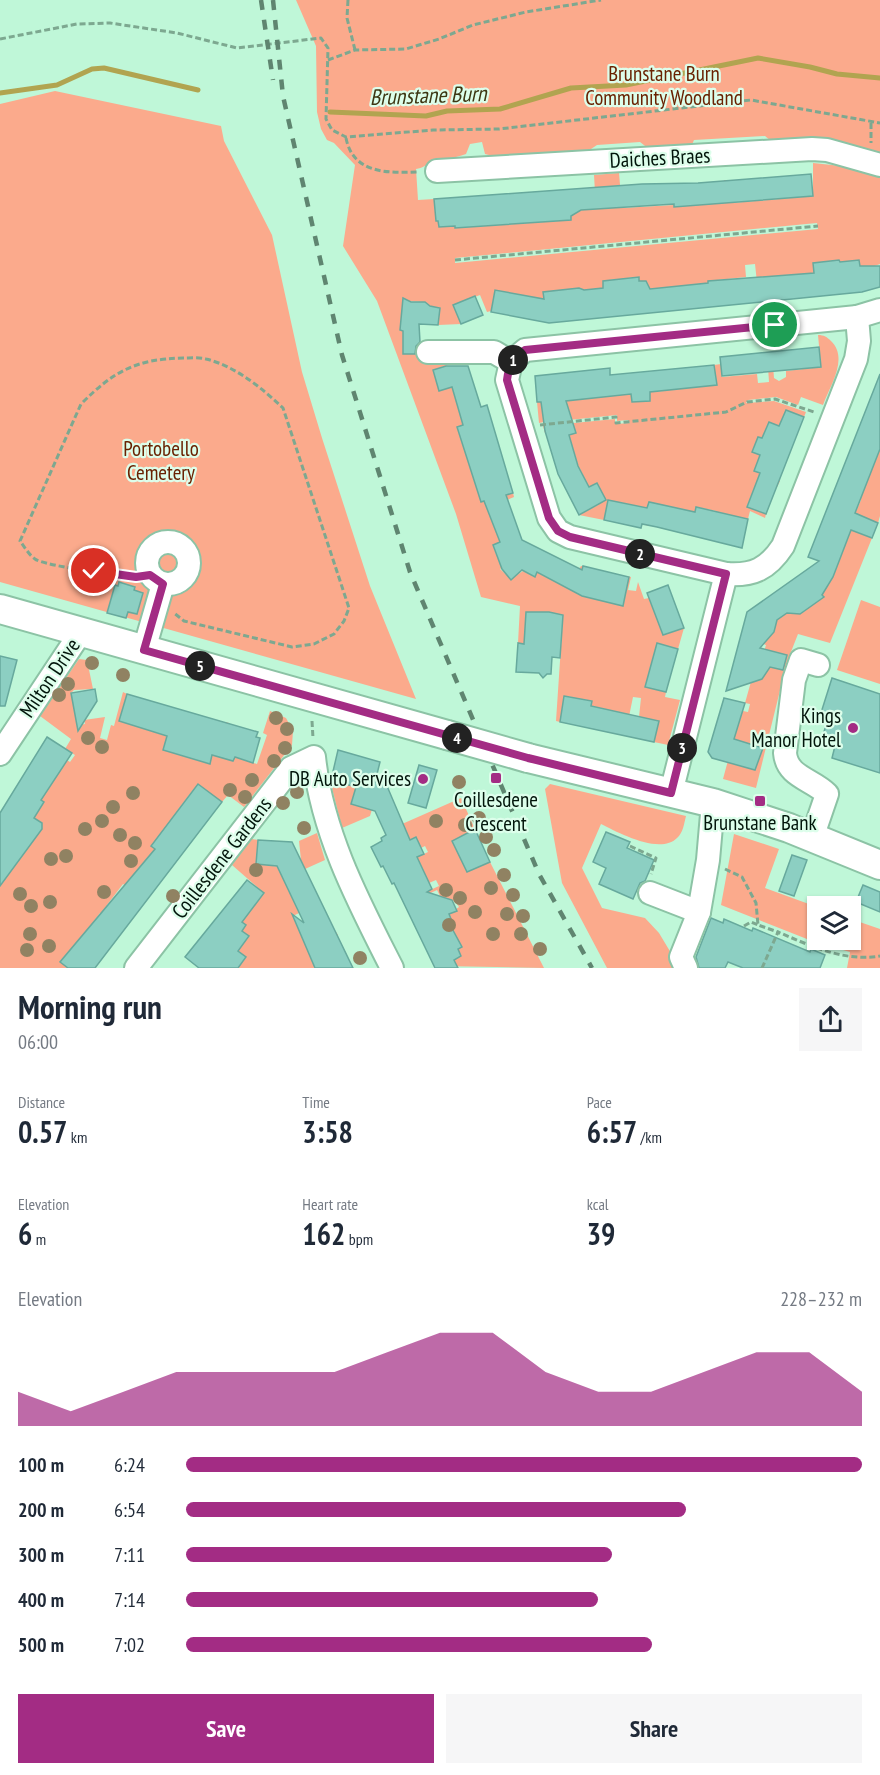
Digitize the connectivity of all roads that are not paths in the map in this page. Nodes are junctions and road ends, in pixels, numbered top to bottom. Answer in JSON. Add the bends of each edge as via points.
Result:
{"nodes":[{"id":1,"x":880,"y":165,"type":"edge"},
{"id":2,"x":437,"y":171,"type":"road end"},
{"id":3,"x":880,"y":310,"type":"edge"},
{"id":4,"x":857,"y":316,"type":"junction"},
{"id":5,"x":428,"y":352,"type":"dead end"},
{"id":6,"x":511,"y":362,"type":"junction"},
{"id":7,"x":726,"y":574,"type":"junction"},
{"id":8,"x":157,"y":587,"type":"road end"},
{"id":9,"x":0,"y":609,"type":"edge"},
{"id":10,"x":81,"y":632,"type":"junction"},
{"id":11,"x":144,"y":650,"type":"junction"},
{"id":12,"x":818,"y":665,"type":"dead end"},
{"id":13,"x":0,"y":754,"type":"edge"},
{"id":14,"x":671,"y":793,"type":"junction"},
{"id":15,"x":713,"y":804,"type":"junction"},
{"id":16,"x":812,"y":838,"type":"junction"},
{"id":17,"x":880,"y":865,"type":"edge"},
{"id":18,"x":650,"y":893,"type":"road end"},
{"id":19,"x":699,"y":912,"type":"junction"},
{"id":20,"x":136,"y":968,"type":"edge"},
{"id":21,"x":392,"y":968,"type":"edge"},
{"id":22,"x":686,"y":968,"type":"edge"}],
"edges":[{"from":1,"to":2,"type":"street","name":"Daiches Braes","via":[[812,149]]},
{"from":3,"to":4,"type":"street"},
{"from":4,"to":6,"type":"street","via":[[525,350]]},
{"from":4,"to":7,"type":"street","via":[[856,359],[778,553],[756,573]]},
{"from":5,"to":6,"type":"street","via":[[494,352]]},
{"from":6,"to":7,"type":"street","via":[[507,380],[549,518],[558,531]]},
{"from":7,"to":14,"type":"street"},
{"from":8,"to":11,"type":"street"},
{"from":9,"to":10,"type":"main road"},
{"from":10,"to":11,"type":"main road"},
{"from":10,"to":13,"type":"street","name":"Milton Drive"},
{"from":11,"to":14,"type":"main road","bridge":true,"via":[[528,758]]},
{"from":12,"to":16,"type":"street","via":[[801,660],[794,680],[785,753],[786,764],[793,773],[827,794]]},
{"from":14,"to":15,"type":"main road"},
{"from":15,"to":16,"type":"main road"},
{"from":15,"to":19,"type":"street"},
{"from":16,"to":17,"type":"main road"},
{"from":18,"to":19,"type":"street"},
{"from":19,"to":22,"type":"street","via":[[681,957]]},
{"from":20,"to":21,"type":"street","name":"Coillesdene Gardens","via":[[291,768],[314,757],[320,800],[335,846]]}]}
